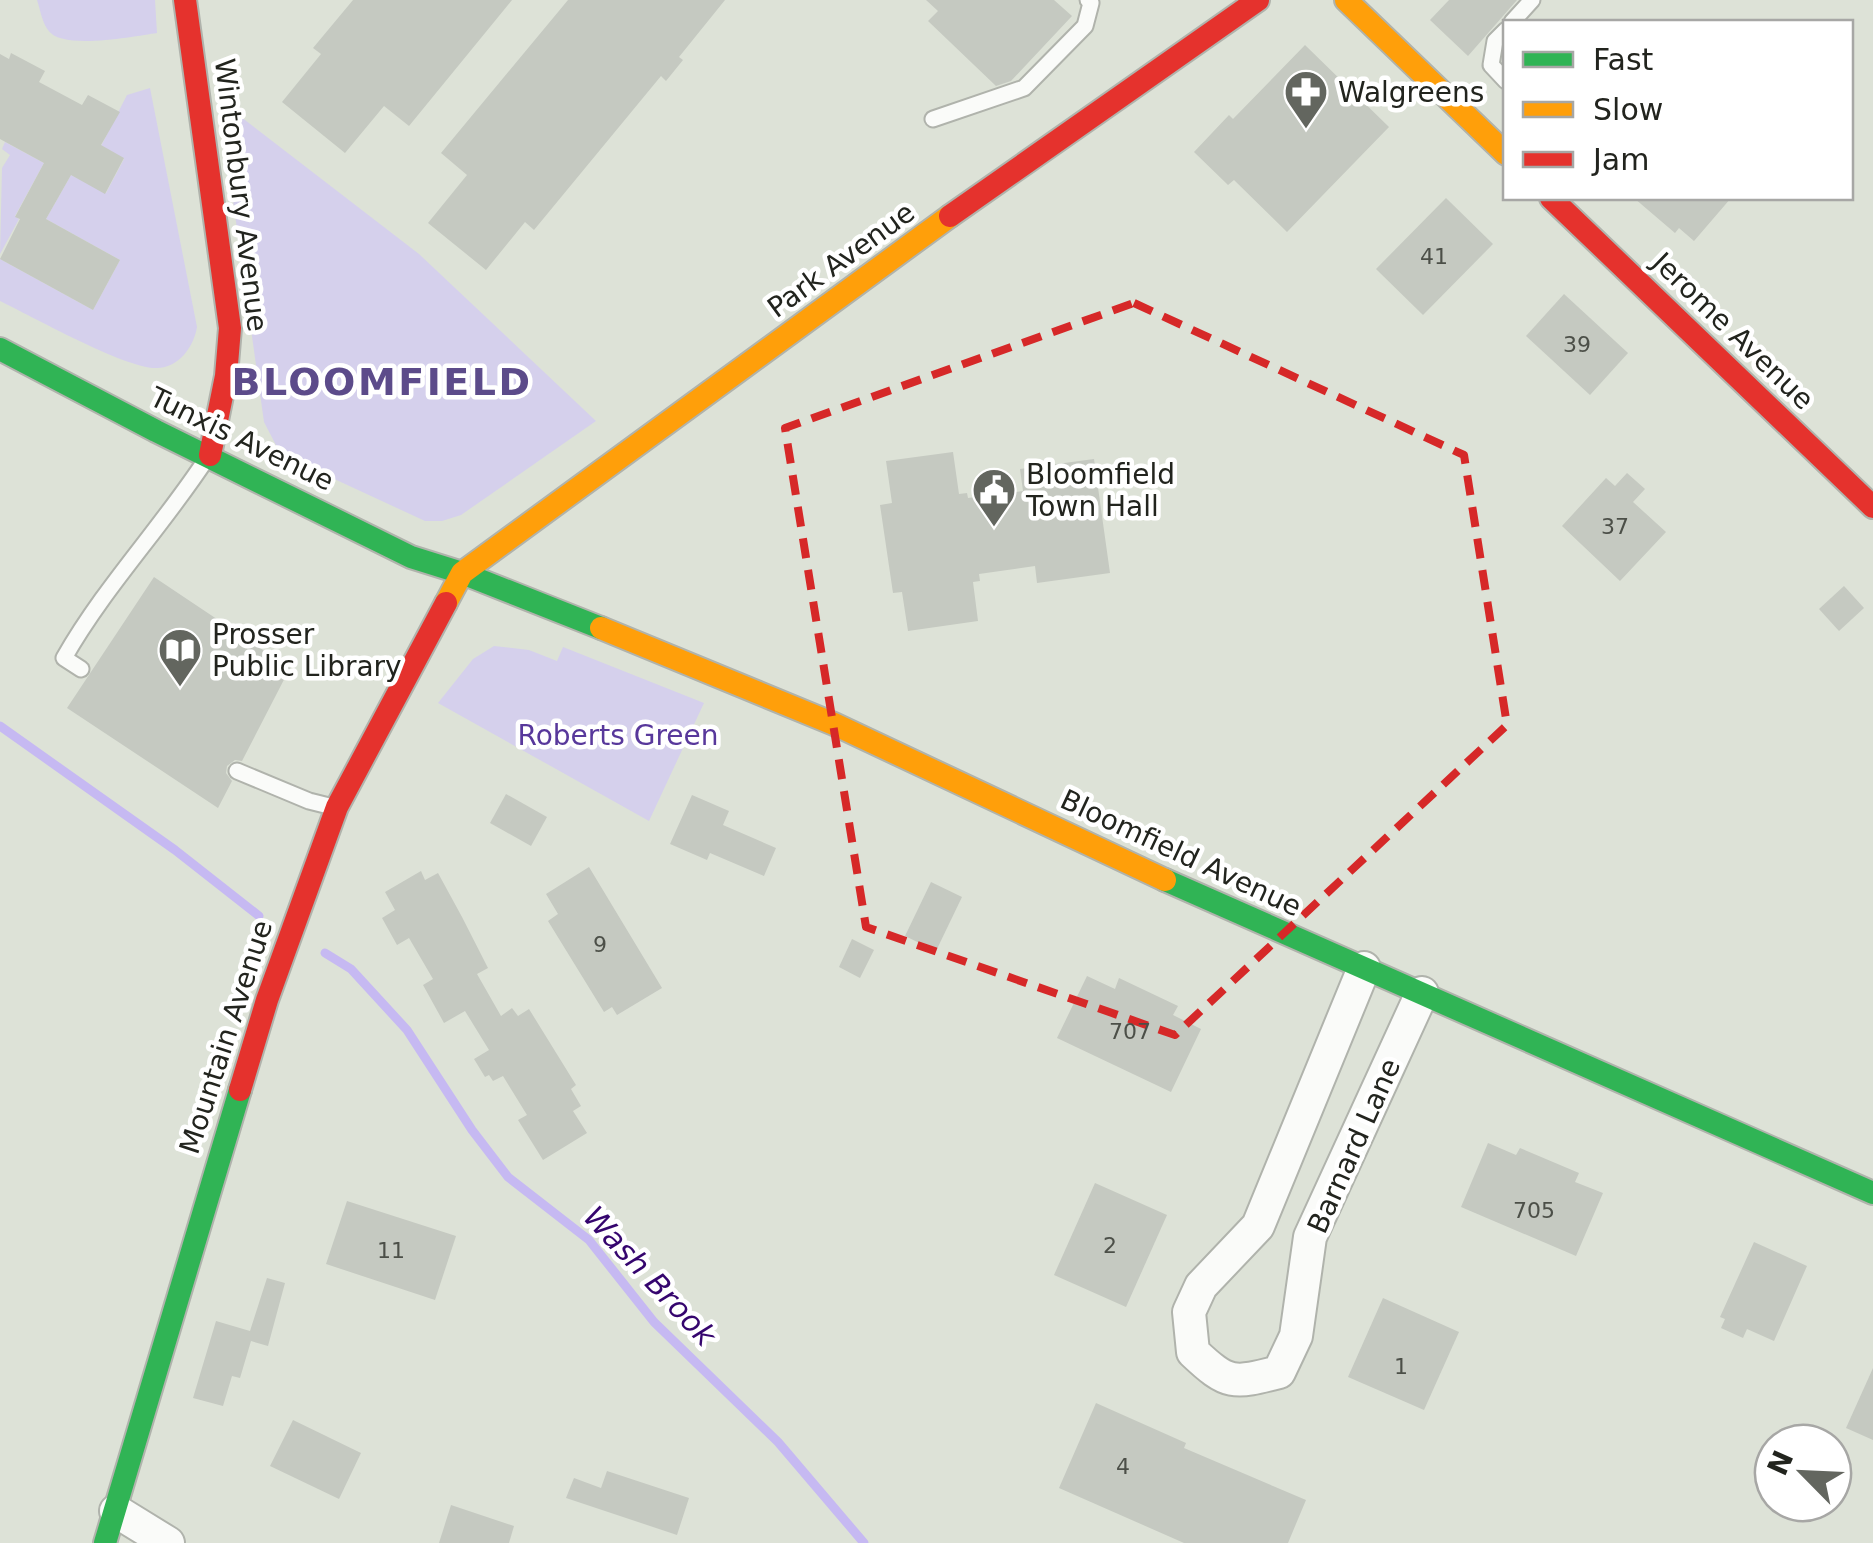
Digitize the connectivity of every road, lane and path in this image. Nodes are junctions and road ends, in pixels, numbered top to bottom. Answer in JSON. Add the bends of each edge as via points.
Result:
{"nodes":[{"id":1,"x":185,"y":0,"type":"edge"},
{"id":2,"x":1088,"y":0,"type":"edge"},
{"id":3,"x":1258,"y":0,"type":"edge"},
{"id":4,"x":1346,"y":0,"type":"edge"},
{"id":5,"x":1532,"y":0,"type":"edge"},
{"id":6,"x":1514,"y":20,"type":"edge"},
{"id":7,"x":1503,"y":33,"type":"edge"},
{"id":8,"x":1503,"y":79,"type":"edge"},
{"id":9,"x":934,"y":119,"type":"dead end"},
{"id":10,"x":1503,"y":151,"type":"edge"},
{"id":11,"x":1553,"y":200,"type":"edge"},
{"id":12,"x":0,"y":349,"type":"edge"},
{"id":13,"x":210,"y":455,"type":"junction"},
{"id":14,"x":1873,"y":507,"type":"edge"},
{"id":15,"x":462,"y":573,"type":"junction"},
{"id":16,"x":80,"y":669,"type":"dead end"},
{"id":17,"x":237,"y":771,"type":"dead end"},
{"id":18,"x":337,"y":808,"type":"junction"},
{"id":19,"x":1364,"y":968,"type":"junction"},
{"id":20,"x":1422,"y":993,"type":"junction"},
{"id":21,"x":1873,"y":1193,"type":"edge"},
{"id":22,"x":116,"y":1511,"type":"junction"},
{"id":23,"x":105,"y":1543,"type":"edge"},
{"id":24,"x":168,"y":1543,"type":"edge"}],
"edges":[{"from":1,"to":13,"type":"main road","name":"Wintonbury Avenue","via":[[230,328]]},
{"from":2,"to":9,"type":"lane","via":[[1085,26],[1024,88]]},
{"from":3,"to":15,"type":"main road","name":"Park Avenue"},
{"from":4,"to":10,"type":"main road"},
{"from":5,"to":6,"type":"lane"},
{"from":7,"to":8,"type":"lane","via":[[1491,65]]},
{"from":11,"to":14,"type":"main road","name":"Jerome Avenue"},
{"from":12,"to":13,"type":"main road","name":"Tunxis Avenue"},
{"from":13,"to":15,"type":"main road","name":"Tunxis Avenue","via":[[411,557]]},
{"from":13,"to":16,"type":"lane","via":[[85,621],[64,658]]},
{"from":15,"to":18,"type":"main road","name":"Mountain Avenue"},
{"from":15,"to":19,"type":"main road","name":"Bloomfield Avenue","via":[[834,724]]},
{"from":17,"to":18,"type":"lane"},
{"from":18,"to":22,"type":"main road","name":"Mountain Avenue","via":[[267,1000]]},
{"from":19,"to":20,"type":"main road","name":"Bloomfield Avenue"},
{"from":19,"to":20,"type":"street","name":"Barnard Lane","via":[[1258,1226],[1200,1286],[1189,1312],[1193,1352],[1218,1376],[1241,1382],[1279,1372],[1296,1336],[1310,1237]]},
{"from":20,"to":21,"type":"main road","name":"Bloomfield Avenue"},
{"from":22,"to":23,"type":"main road","name":"Mountain Avenue"},
{"from":22,"to":24,"type":"street"}]}
